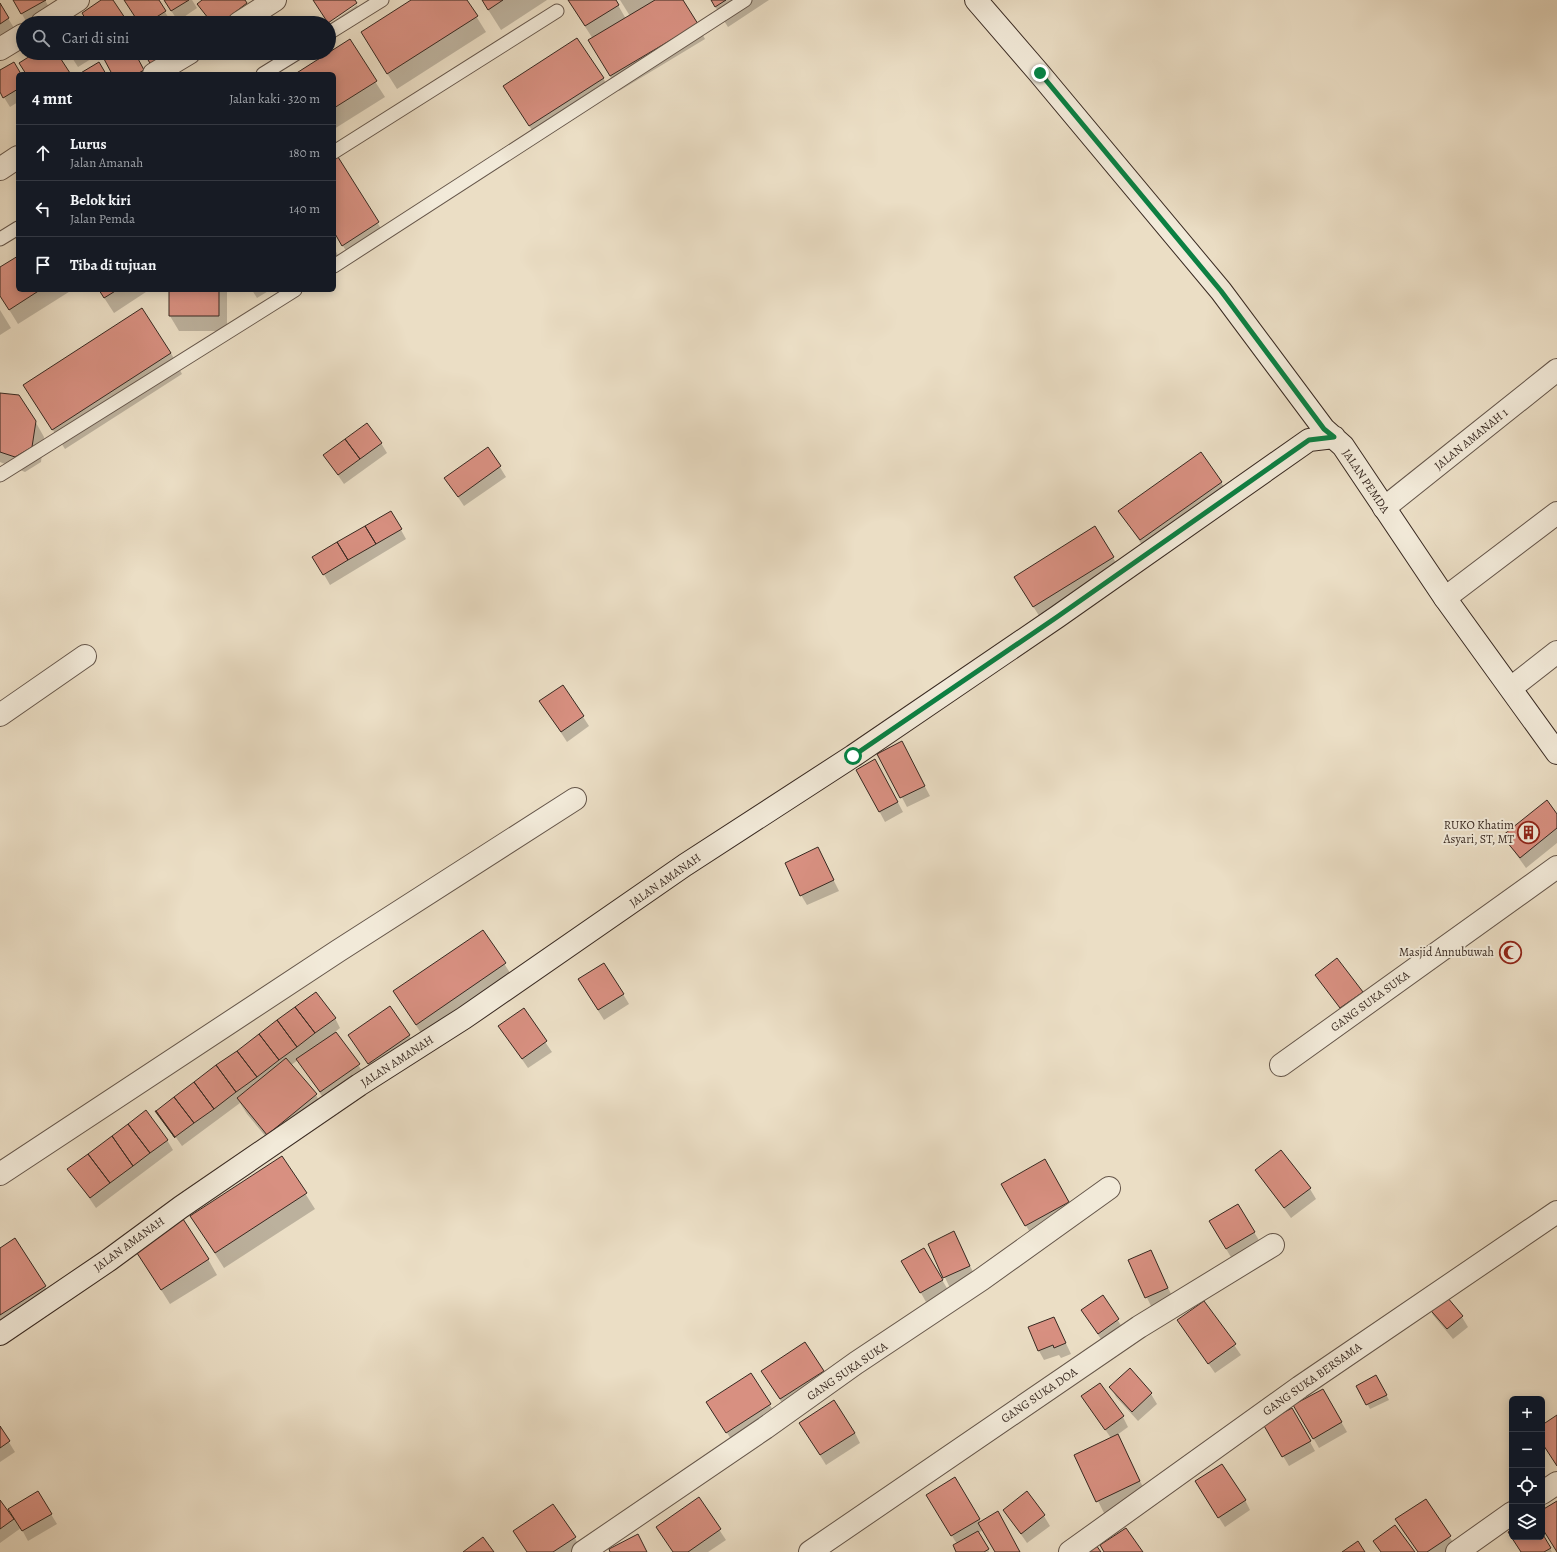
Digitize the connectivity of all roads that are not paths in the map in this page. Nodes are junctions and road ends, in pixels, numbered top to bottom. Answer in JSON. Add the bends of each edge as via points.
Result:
{"nodes":[{"id":1,"x":78,"y":0,"type":"edge"},
{"id":2,"x":275,"y":0,"type":"edge"},
{"id":3,"x":382,"y":0,"type":"edge"},
{"id":4,"x":746,"y":0,"type":"edge"},
{"id":5,"x":976,"y":0,"type":"edge"},
{"id":6,"x":556,"y":11,"type":"dead end"},
{"id":7,"x":53,"y":16,"type":"edge"},
{"id":8,"x":250,"y":16,"type":"edge"},
{"id":9,"x":336,"y":29,"type":"edge"},
{"id":10,"x":16,"y":39,"type":"edge"},
{"id":11,"x":0,"y":49,"type":"edge"},
{"id":12,"x":178,"y":60,"type":"edge"},
{"id":13,"x":287,"y":60,"type":"edge"},
{"id":14,"x":157,"y":72,"type":"edge"},
{"id":15,"x":269,"y":72,"type":"edge"},
{"id":16,"x":336,"y":151,"type":"edge"},
{"id":17,"x":16,"y":159,"type":"edge"},
{"id":18,"x":0,"y":169,"type":"edge"},
{"id":19,"x":16,"y":229,"type":"edge"},
{"id":20,"x":0,"y":239,"type":"edge"},
{"id":21,"x":336,"y":265,"type":"edge"},
{"id":22,"x":292,"y":292,"type":"edge"},
{"id":23,"x":1557,"y":370,"type":"edge"},
{"id":24,"x":1334,"y":437,"type":"junction"},
{"id":25,"x":0,"y":475,"type":"edge"},
{"id":26,"x":1384,"y":508,"type":"junction"},
{"id":27,"x":1557,"y":512,"type":"edge"},
{"id":28,"x":1445,"y":598,"type":"junction"},
{"id":29,"x":1557,"y":652,"type":"edge"},
{"id":30,"x":85,"y":656,"type":"dead end"},
{"id":31,"x":1511,"y":688,"type":"junction"},
{"id":32,"x":0,"y":714,"type":"edge"},
{"id":33,"x":1557,"y":753,"type":"edge"},
{"id":34,"x":575,"y":799,"type":"dead end"},
{"id":35,"x":1557,"y":867,"type":"edge"},
{"id":36,"x":1281,"y":1065,"type":"dead end"},
{"id":37,"x":0,"y":1174,"type":"edge"},
{"id":38,"x":1109,"y":1188,"type":"dead end"},
{"id":39,"x":1557,"y":1212,"type":"edge"},
{"id":40,"x":1273,"y":1245,"type":"dead end"},
{"id":41,"x":0,"y":1334,"type":"edge"},
{"id":42,"x":1557,"y":1483,"type":"edge"},
{"id":43,"x":1545,"y":1491,"type":"edge"},
{"id":44,"x":1509,"y":1515,"type":"edge"},
{"id":45,"x":583,"y":1552,"type":"edge"},
{"id":46,"x":810,"y":1552,"type":"edge"},
{"id":47,"x":1070,"y":1552,"type":"edge"},
{"id":48,"x":1457,"y":1552,"type":"edge"}],
"edges":[{"from":1,"to":7,"type":"street"},
{"from":2,"to":8,"type":"street"},
{"from":3,"to":9,"type":"lane"},
{"from":4,"to":21,"type":"lane"},
{"from":5,"to":24,"type":"street","name":"JALAN PEMDA","via":[[1221,291],[1324,429]]},
{"from":6,"to":16,"type":"lane"},
{"from":10,"to":11,"type":"street"},
{"from":12,"to":14,"type":"street"},
{"from":13,"to":15,"type":"lane"},
{"from":17,"to":18,"type":"street"},
{"from":19,"to":20,"type":"lane"},
{"from":22,"to":25,"type":"lane"},
{"from":23,"to":26,"type":"street","name":"JALAN AMANAH 1"},
{"from":24,"to":26,"type":"street","name":"JALAN PEMDA","via":[[1343,446]]},
{"from":24,"to":41,"type":"street","name":"JALAN AMANAH","via":[[1309,440],[1057,617],[853,756],[685,865],[464,1018],[359,1085],[181,1206],[109,1260]]},
{"from":26,"to":28,"type":"street","name":"JALAN PEMDA"},
{"from":27,"to":28,"type":"street"},
{"from":28,"to":31,"type":"street","name":"JALAN PEMDA"},
{"from":29,"to":31,"type":"street"},
{"from":30,"to":32,"type":"street"},
{"from":31,"to":33,"type":"street","name":"JALAN PEMDA"},
{"from":34,"to":37,"type":"street","via":[[338,951]]},
{"from":35,"to":36,"type":"street","name":"GANG SUKA SUKA"},
{"from":38,"to":45,"type":"street","name":"GANG SUKA SUKA","via":[[982,1280],[856,1363]]},
{"from":39,"to":47,"type":"street","name":"GANG SUKA BERSAMA","via":[[1300,1386]]},
{"from":40,"to":46,"type":"street","name":"GANG SUKA DOA","via":[[1139,1327]]},
{"from":42,"to":43,"type":"street"},
{"from":44,"to":48,"type":"street"}]}
